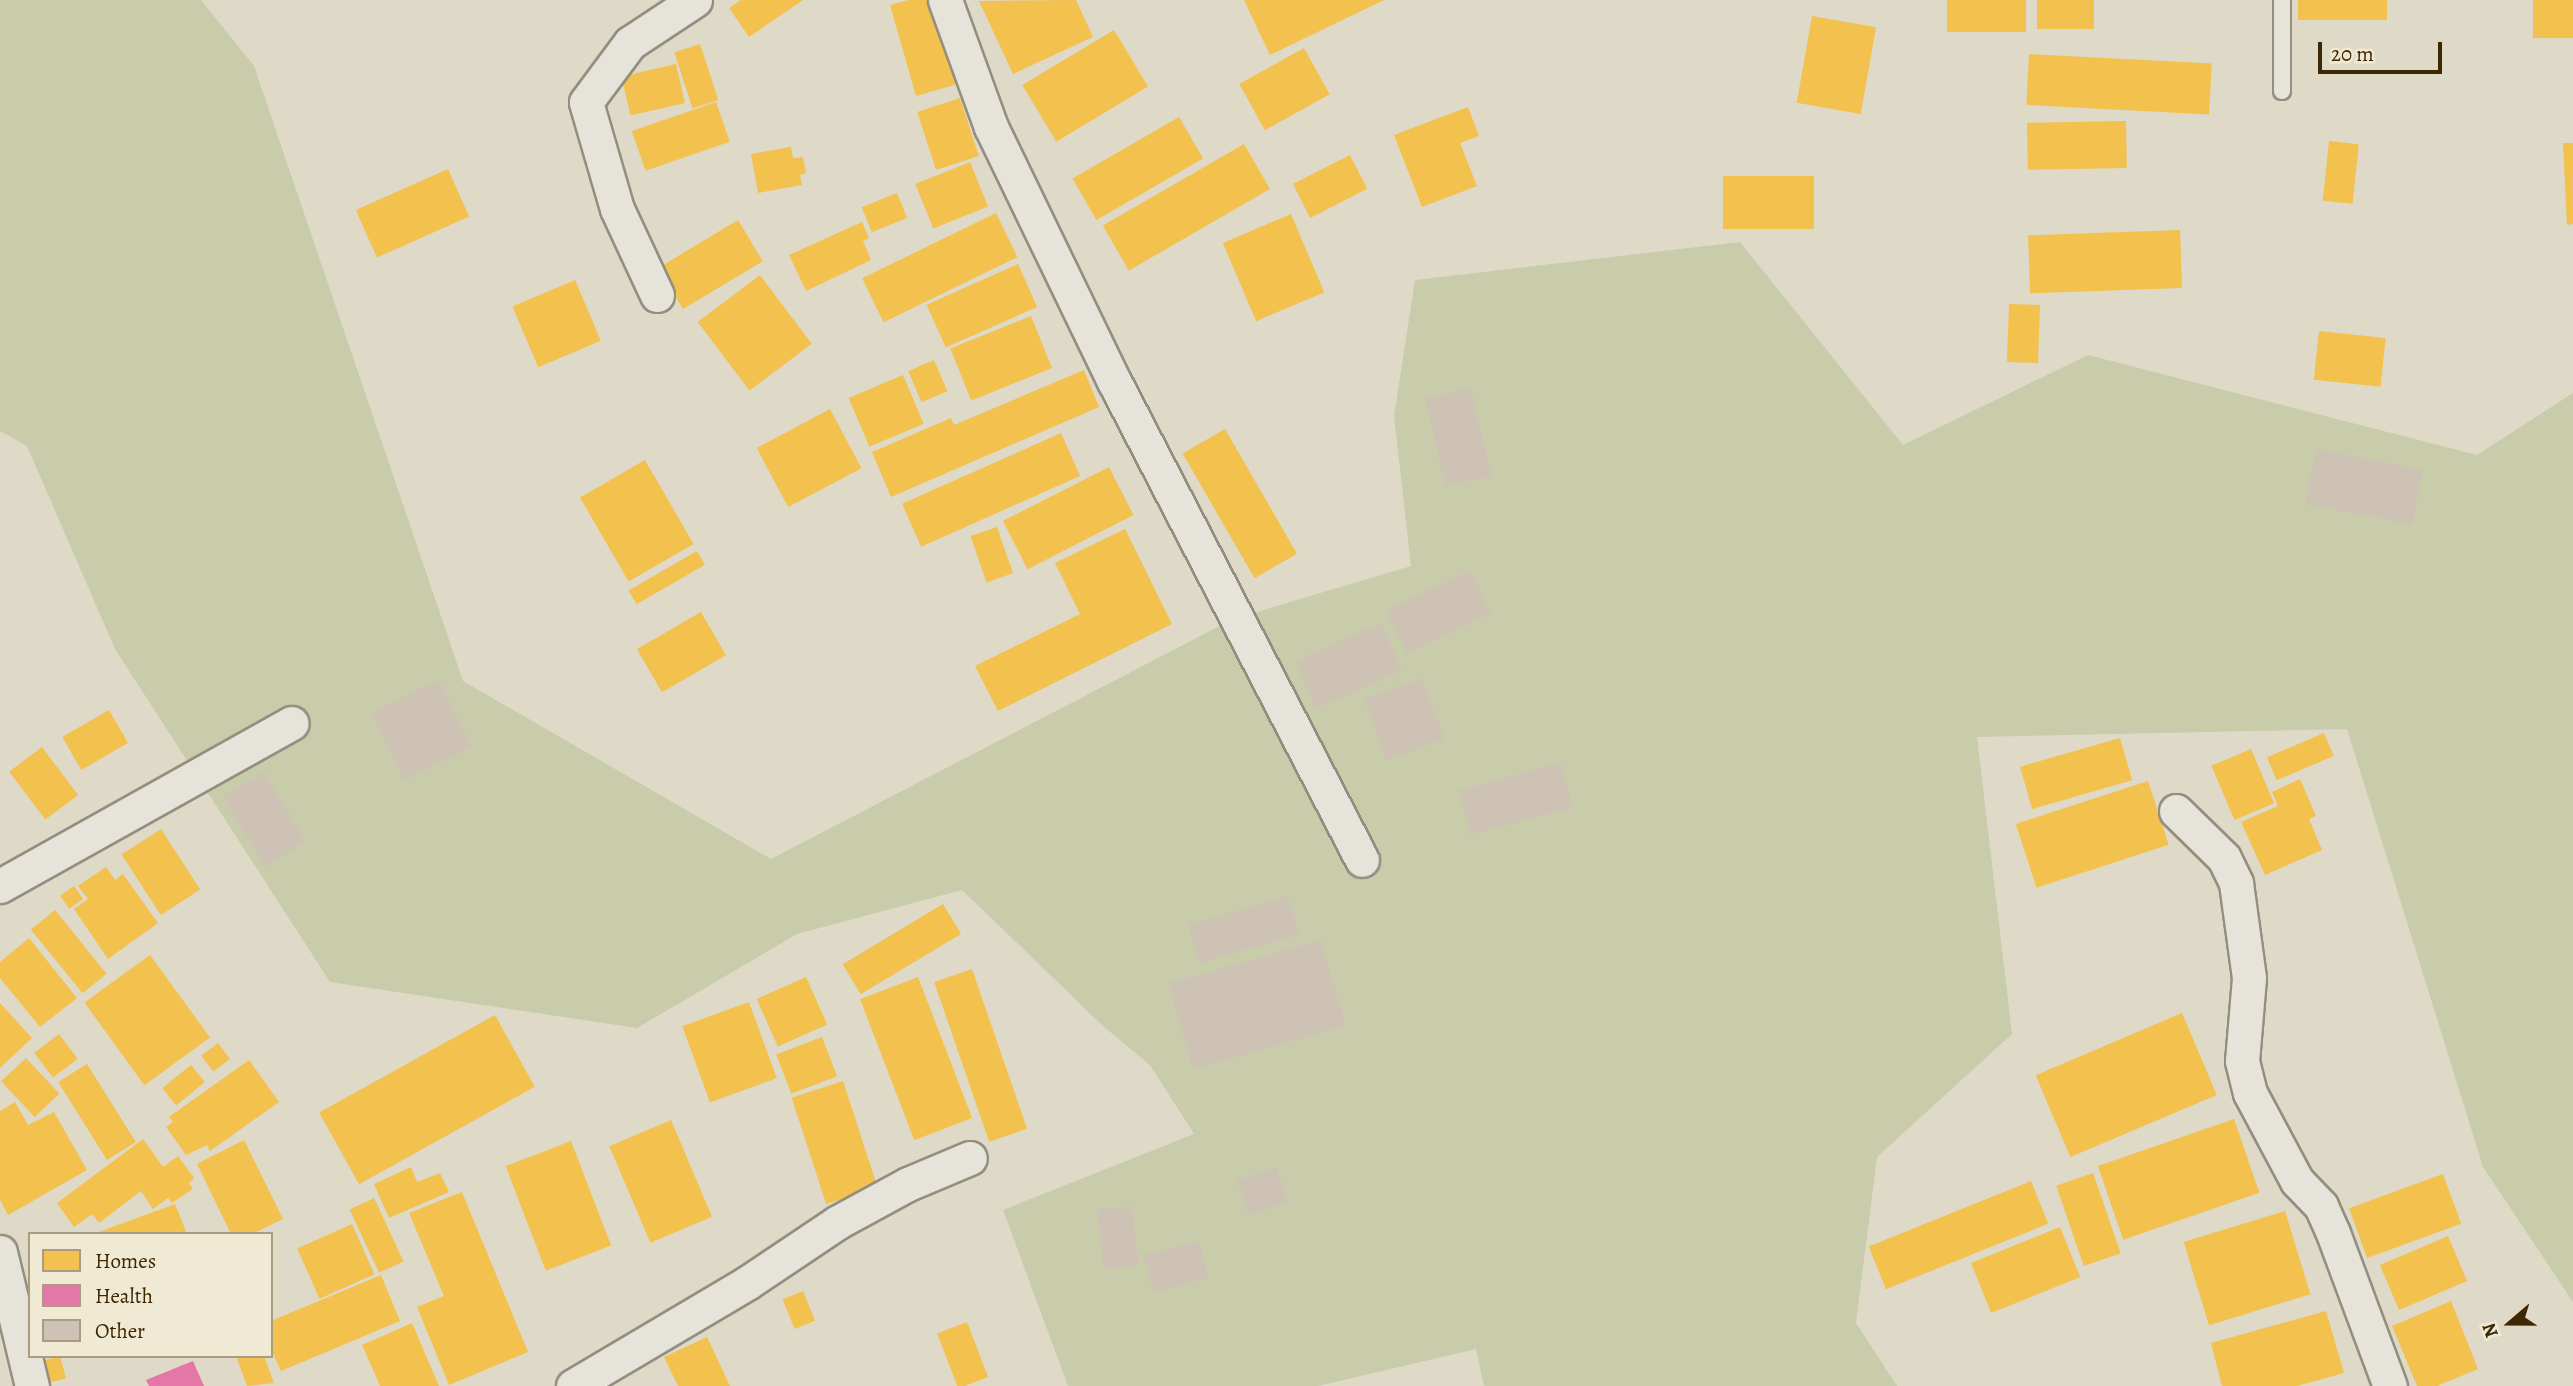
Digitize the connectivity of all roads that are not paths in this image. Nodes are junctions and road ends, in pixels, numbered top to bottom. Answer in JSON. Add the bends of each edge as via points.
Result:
{"nodes":[{"id":1,"x":695,"y":0,"type":"edge"},
{"id":2,"x":945,"y":0,"type":"edge"},
{"id":3,"x":2282,"y":0,"type":"edge"},
{"id":4,"x":2282,"y":91,"type":"dead end"},
{"id":5,"x":657,"y":295,"type":"dead end"},
{"id":6,"x":292,"y":723,"type":"dead end"},
{"id":7,"x":2176,"y":811,"type":"dead end"},
{"id":8,"x":1362,"y":860,"type":"dead end"},
{"id":9,"x":0,"y":886,"type":"edge"},
{"id":10,"x":970,"y":1158,"type":"dead end"},
{"id":11,"x":0,"y":1252,"type":"edge"},
{"id":12,"x":32,"y":1386,"type":"edge"},
{"id":13,"x":573,"y":1386,"type":"edge"},
{"id":14,"x":2389,"y":1386,"type":"edge"}],
"edges":[{"from":1,"to":5,"type":"street","via":[[630,43],[586,102],[617,209]]},
{"from":2,"to":8,"type":"street","via":[[992,127],[1115,383]]},
{"from":3,"to":4,"type":"lane"},
{"from":6,"to":9,"type":"street"},
{"from":7,"to":14,"type":"street","via":[[2224,858],[2236,883],[2249,978],[2242,1061],[2250,1093],[2297,1181],[2321,1206]]},
{"from":10,"to":13,"type":"street","via":[[838,1222],[747,1283]]},
{"from":11,"to":12,"type":"street"}]}
